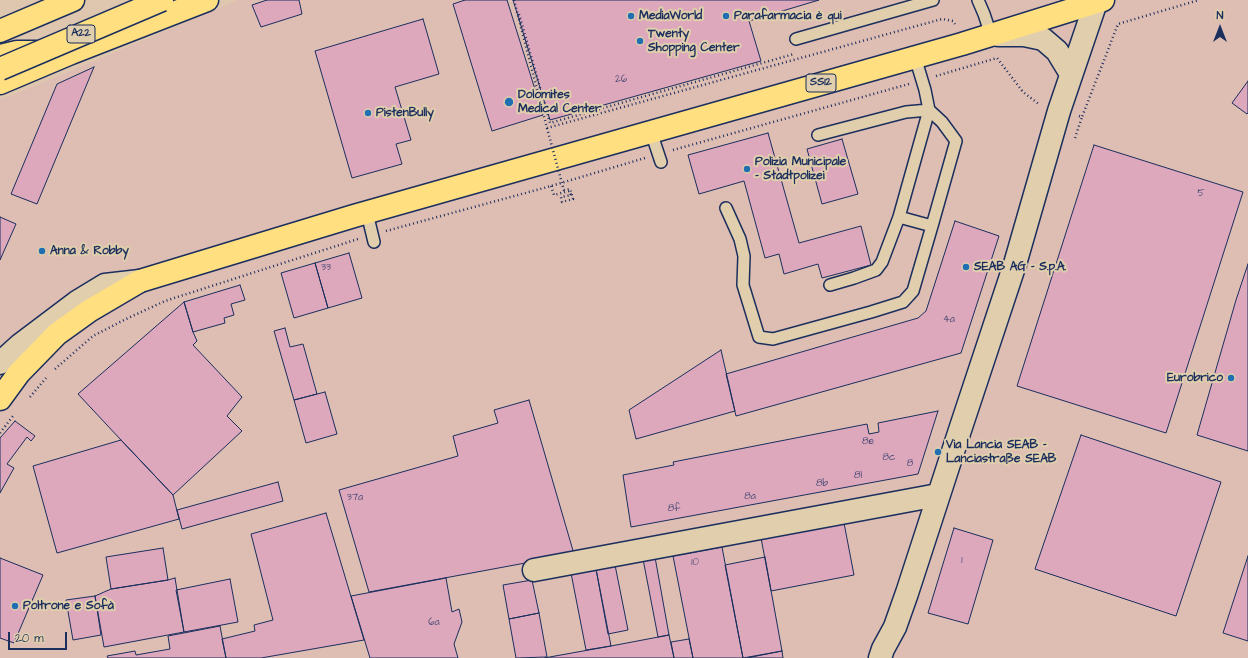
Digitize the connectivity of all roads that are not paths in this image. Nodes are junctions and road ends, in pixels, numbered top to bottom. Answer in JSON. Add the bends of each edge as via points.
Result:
{"nodes":[{"id":1,"x":73,"y":0,"type":"edge"},
{"id":2,"x":162,"y":0,"type":"edge"},
{"id":3,"x":207,"y":0,"type":"edge"},
{"id":4,"x":933,"y":0,"type":"edge"},
{"id":5,"x":978,"y":0,"type":"edge"},
{"id":6,"x":1058,"y":0,"type":"edge"},
{"id":7,"x":1099,"y":1,"type":"edge"},
{"id":8,"x":0,"y":32,"type":"edge"},
{"id":9,"x":992,"y":34,"type":"junction"},
{"id":10,"x":796,"y":39,"type":"dead end"},
{"id":11,"x":71,"y":53,"type":"junction"},
{"id":12,"x":0,"y":56,"type":"edge"},
{"id":13,"x":915,"y":57,"type":"junction"},
{"id":14,"x":0,"y":69,"type":"edge"},
{"id":15,"x":1071,"y":74,"type":"junction"},
{"id":16,"x":0,"y":83,"type":"edge"},
{"id":17,"x":929,"y":110,"type":"junction"},
{"id":18,"x":651,"y":132,"type":"junction"},
{"id":19,"x":818,"y":135,"type":"dead end"},
{"id":20,"x":659,"y":158,"type":"road end"},
{"id":21,"x":726,"y":208,"type":"dead end"},
{"id":22,"x":367,"y":213,"type":"junction"},
{"id":23,"x":899,"y":217,"type":"junction"},
{"id":24,"x":932,"y":226,"type":"junction"},
{"id":25,"x":373,"y":238,"type":"road end"},
{"id":26,"x":140,"y":282,"type":"junction"},
{"id":27,"x":830,"y":285,"type":"dead end"},
{"id":28,"x":0,"y":363,"type":"edge"},
{"id":29,"x":0,"y":399,"type":"edge"},
{"id":30,"x":938,"y":495,"type":"junction"},
{"id":31,"x":534,"y":570,"type":"dead end"},
{"id":32,"x":880,"y":658,"type":"edge"}],
"edges":[{"from":1,"to":8,"type":"main road"},
{"from":2,"to":14,"type":"main road","number":"A22","bridge":true},
{"from":3,"to":11,"type":"main road"},
{"from":4,"to":10,"type":"lane"},
{"from":5,"to":9,"type":"lane"},
{"from":6,"to":9,"type":"main road"},
{"from":7,"to":9,"type":"main road","number":"SS12"},
{"from":7,"to":15,"type":"main road"},
{"from":9,"to":13,"type":"main road","number":"SS12"},
{"from":9,"to":15,"type":"main road","via":[[1024,35],[1042,39],[1057,51]]},
{"from":11,"to":12,"type":"main road","via":[[17,52]]},
{"from":11,"to":16,"type":"main road"},
{"from":13,"to":17,"type":"lane"},
{"from":13,"to":18,"type":"main road","number":"SS12"},
{"from":15,"to":30,"type":"main road","via":[[1015,264]]},
{"from":17,"to":19,"type":"lane","via":[[906,112]]},
{"from":17,"to":23,"type":"lane"},
{"from":17,"to":24,"type":"lane","via":[[956,141]]},
{"from":18,"to":20,"type":"lane"},
{"from":18,"to":22,"type":"main road"},
{"from":21,"to":24,"type":"lane","via":[[744,256],[743,285],[759,337],[773,339],[903,302],[912,291]]},
{"from":22,"to":25,"type":"lane"},
{"from":22,"to":26,"type":"main road"},
{"from":23,"to":24,"type":"lane"},
{"from":23,"to":27,"type":"lane","via":[[882,262],[876,270]]},
{"from":26,"to":28,"type":"main road","via":[[105,285],[77,302],[20,344]]},
{"from":26,"to":29,"type":"main road","via":[[89,311],[57,334],[19,373]]},
{"from":30,"to":31,"type":"main road"},
{"from":30,"to":32,"type":"main road","via":[[895,627]]}]}
